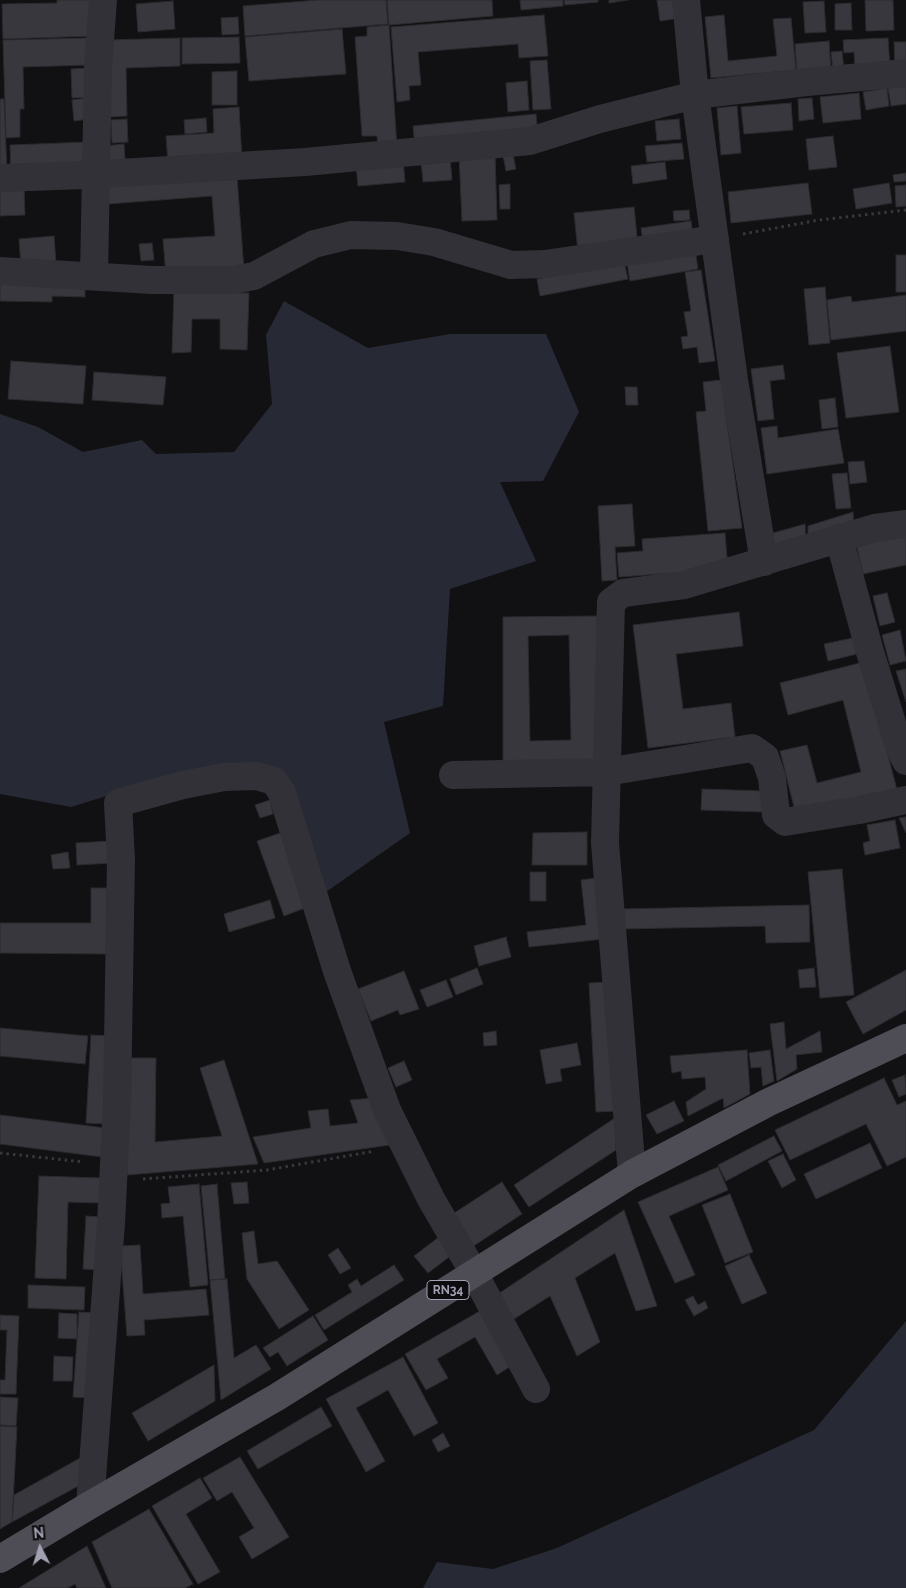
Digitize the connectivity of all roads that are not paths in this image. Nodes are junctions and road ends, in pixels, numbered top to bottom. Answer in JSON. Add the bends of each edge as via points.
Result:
{"nodes":[{"id":1,"x":102,"y":0,"type":"edge"},
{"id":2,"x":686,"y":0,"type":"edge"},
{"id":3,"x":906,"y":73,"type":"edge"},
{"id":4,"x":695,"y":95,"type":"junction"},
{"id":5,"x":96,"y":174,"type":"junction"},
{"id":6,"x":0,"y":178,"type":"edge"},
{"id":7,"x":715,"y":239,"type":"junction"},
{"id":8,"x":0,"y":271,"type":"edge"},
{"id":9,"x":94,"y":276,"type":"junction"},
{"id":10,"x":906,"y":524,"type":"edge"},
{"id":11,"x":840,"y":538,"type":"junction"},
{"id":12,"x":764,"y":562,"type":"junction"},
{"id":13,"x":906,"y":761,"type":"edge"},
{"id":14,"x":606,"y":772,"type":"junction"},
{"id":15,"x":453,"y":775,"type":"dead end"},
{"id":16,"x":906,"y":800,"type":"edge"},
{"id":17,"x":906,"y":1038,"type":"edge"},
{"id":18,"x":632,"y":1174,"type":"junction"},
{"id":19,"x":474,"y":1273,"type":"junction"},
{"id":20,"x":536,"y":1389,"type":"dead end"},
{"id":21,"x":90,"y":1505,"type":"junction"},
{"id":22,"x":0,"y":1560,"type":"edge"}],
"edges":[{"from":1,"to":5,"type":"street"},
{"from":2,"to":4,"type":"street"},
{"from":3,"to":4,"type":"street"},
{"from":4,"to":5,"type":"street","via":[[530,141],[305,162]]},
{"from":4,"to":7,"type":"street"},
{"from":5,"to":6,"type":"street"},
{"from":5,"to":9,"type":"street"},
{"from":7,"to":9,"type":"street","via":[[511,266],[434,242],[397,236],[350,235],[314,244],[254,276],[233,280]]},
{"from":7,"to":12,"type":"street"},
{"from":8,"to":9,"type":"street"},
{"from":10,"to":11,"type":"street"},
{"from":11,"to":12,"type":"street"},
{"from":11,"to":13,"type":"street","via":[[870,652]]},
{"from":12,"to":14,"type":"street","via":[[684,585],[623,593],[611,602]]},
{"from":14,"to":15,"type":"street"},
{"from":14,"to":16,"type":"street","via":[[752,748],[765,757],[772,778],[776,814],[785,822]]},
{"from":14,"to":18,"type":"street","via":[[605,843]]},
{"from":17,"to":18,"type":"main road","number":"RN34","via":[[769,1102]]},
{"from":18,"to":19,"type":"main road","number":"RN34"},
{"from":19,"to":20,"type":"street"},
{"from":19,"to":21,"type":"main road","number":"RN34","via":[[277,1398]]},
{"from":19,"to":21,"type":"street","via":[[431,1200],[387,1110],[336,971],[282,793],[274,781],[257,776],[224,777],[182,784],[118,803],[122,859],[117,1104]]},
{"from":21,"to":22,"type":"main road","number":"RN34"}]}
